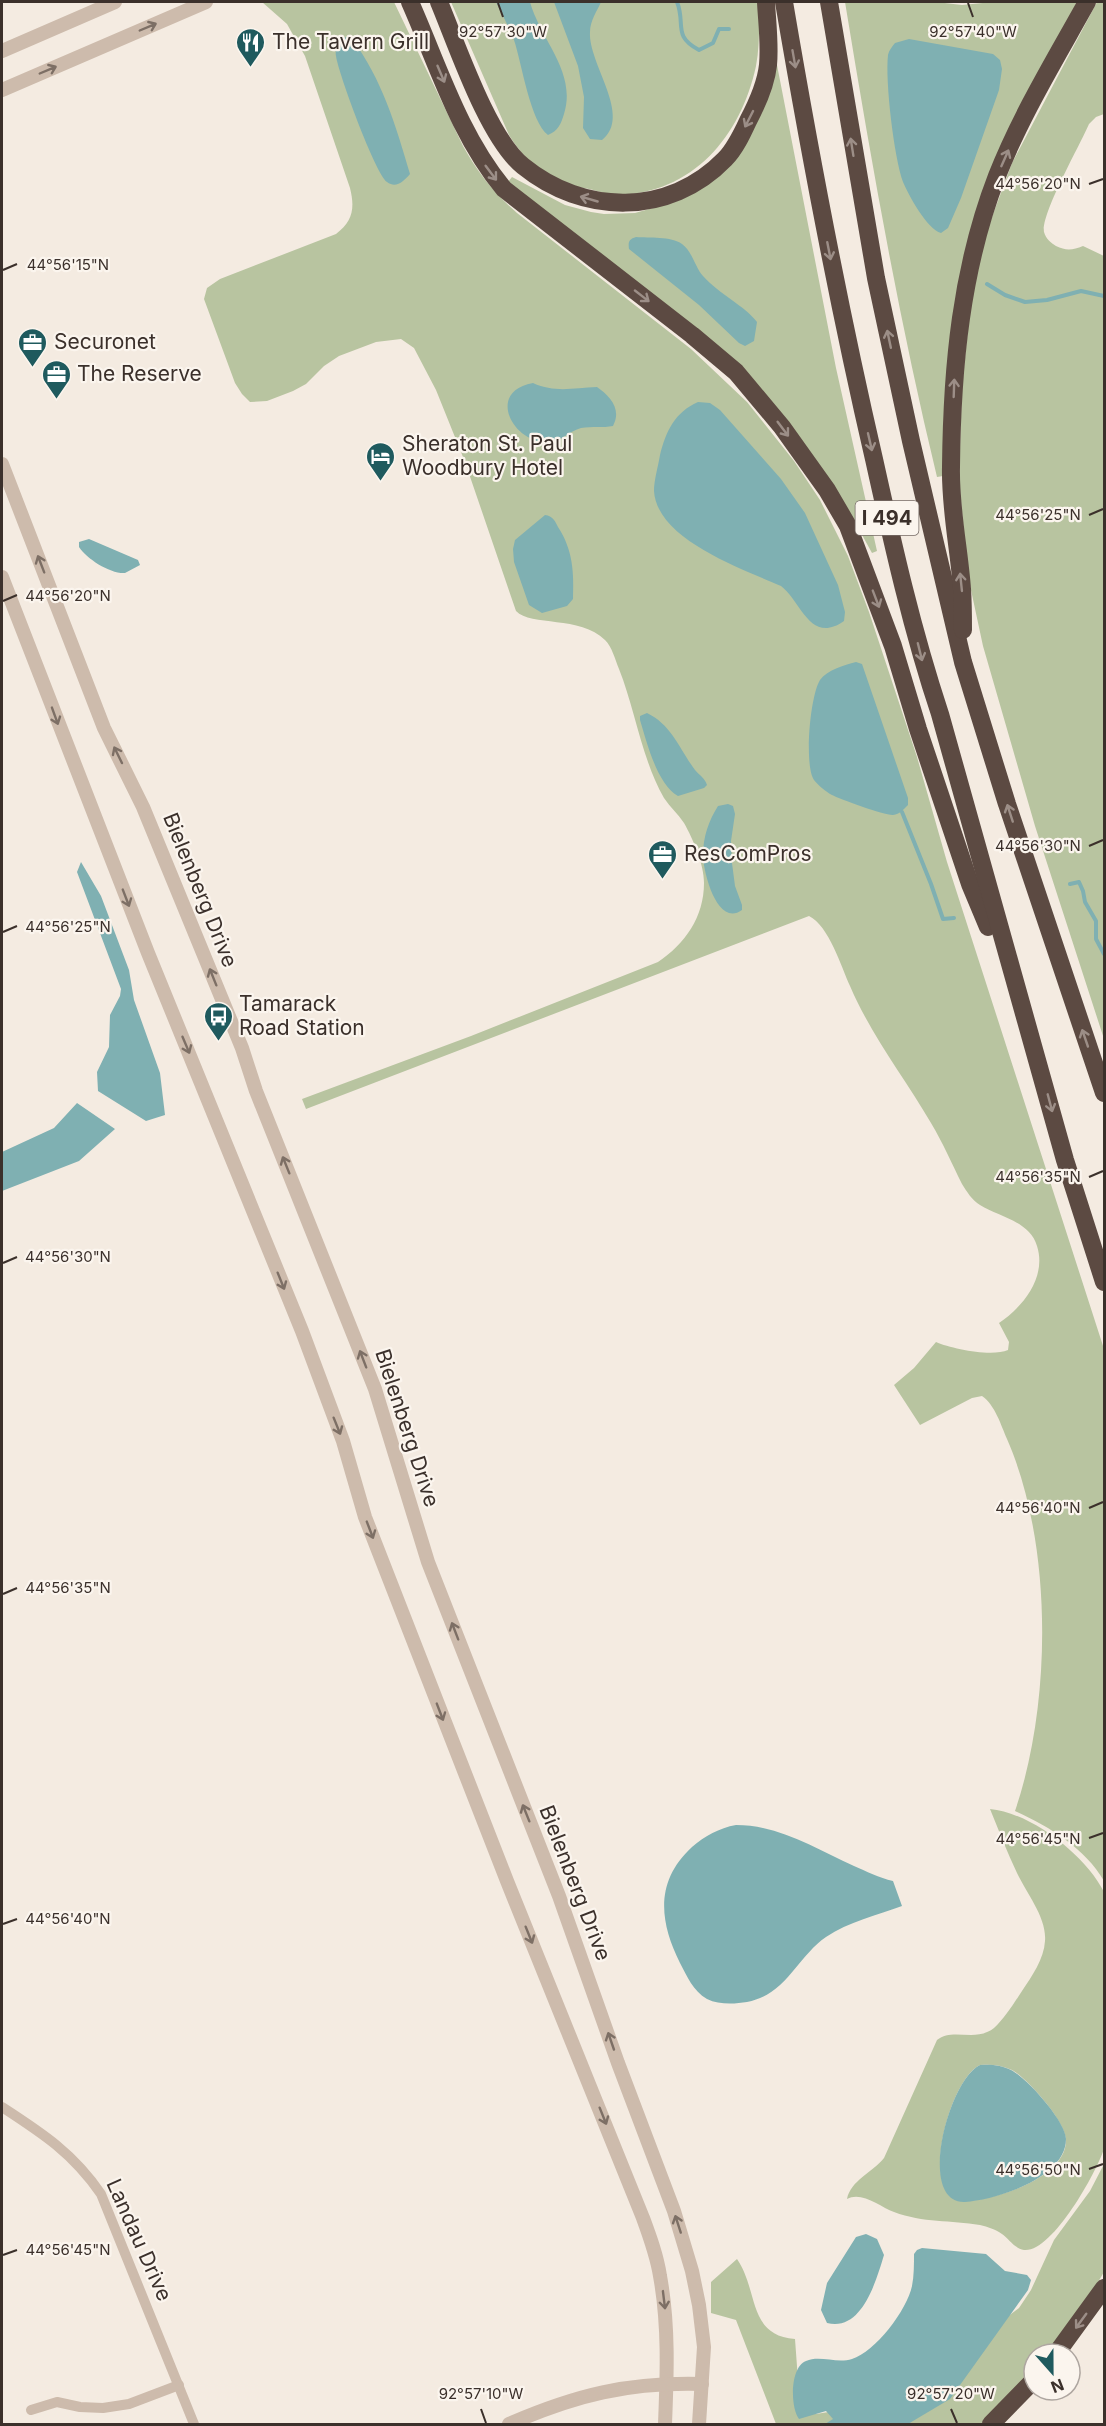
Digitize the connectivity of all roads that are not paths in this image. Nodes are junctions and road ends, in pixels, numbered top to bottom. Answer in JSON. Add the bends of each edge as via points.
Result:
{"nodes":[{"id":1,"x":115,"y":2,"type":"edge"},
{"id":2,"x":207,"y":2,"type":"edge"},
{"id":3,"x":410,"y":2,"type":"edge"},
{"id":4,"x":439,"y":2,"type":"edge"},
{"id":5,"x":766,"y":2,"type":"edge"},
{"id":6,"x":784,"y":2,"type":"edge"},
{"id":7,"x":829,"y":2,"type":"edge"},
{"id":8,"x":1087,"y":2,"type":"edge"},
{"id":9,"x":2,"y":51,"type":"edge"},
{"id":10,"x":2,"y":90,"type":"edge"},
{"id":11,"x":2,"y":464,"type":"edge"},
{"id":12,"x":2,"y":577,"type":"edge"},
{"id":13,"x":963,"y":662,"type":"junction"},
{"id":14,"x":1028,"y":1026,"type":"junction"},
{"id":15,"x":1104,"y":1093,"type":"edge"},
{"id":16,"x":1104,"y":1282,"type":"edge"},
{"id":17,"x":2,"y":2107,"type":"edge"},
{"id":18,"x":1104,"y":2288,"type":"edge"},
{"id":19,"x":1065,"y":2342,"type":"edge"},
{"id":20,"x":702,"y":2384,"type":"junction"},
{"id":21,"x":178,"y":2385,"type":"junction"},
{"id":22,"x":667,"y":2385,"type":"junction"},
{"id":23,"x":1022,"y":2392,"type":"edge"},
{"id":24,"x":31,"y":2410,"type":"dead end"},
{"id":25,"x":194,"y":2424,"type":"edge"},
{"id":26,"x":509,"y":2424,"type":"edge"},
{"id":27,"x":665,"y":2424,"type":"edge"},
{"id":28,"x":699,"y":2424,"type":"edge"},
{"id":29,"x":991,"y":2424,"type":"edge"}],
"edges":[{"from":1,"to":9,"type":"street"},
{"from":10,"to":2,"type":"street","one_way":true},
{"from":3,"to":14,"type":"highway","one_way":true,"via":[[462,123],[488,171],[736,372],[782,427],[848,526],[893,646],[970,884]]},
{"from":5,"to":4,"type":"highway","one_way":true,"via":[[768,66],[755,106],[726,159],[680,190],[630,204],[593,201],[522,166],[490,119]]},
{"from":6,"to":14,"type":"highway","number":"I 494","one_way":true,"via":[[825,232],[897,563]]},
{"from":13,"to":7,"type":"highway","number":"I 494","one_way":true,"via":[[884,319]]},
{"from":13,"to":8,"type":"highway","one_way":true,"via":[[963,590],[951,466],[955,369],[967,279],[998,175]]},
{"from":20,"to":11,"type":"street","name":"Bielenberg Drive","one_way":true,"via":[[704,2347],[699,2305],[677,2221],[560,1896],[429,1562],[375,1389],[242,1048],[143,807],[104,728]]},
{"from":12,"to":22,"type":"street","one_way":true,"via":[[148,953],[302,1331],[386,1572],[643,2218],[665,2305]]},
{"from":15,"to":13,"type":"highway","number":"I 494","one_way":true},
{"from":14,"to":16,"type":"highway","number":"I 494","one_way":true},
{"from":17,"to":21,"type":"street","name":"Landau Drive","via":[[66,2152],[101,2194]]},
{"from":18,"to":19,"type":"highway","one_way":true},
{"from":20,"to":22,"type":"street"},
{"from":20,"to":28,"type":"street","name":"Bielenberg Drive"},
{"from":21,"to":24,"type":"street","via":[[129,2404],[103,2408],[57,2402]]},
{"from":21,"to":25,"type":"street","name":"Landau Drive"},
{"from":22,"to":26,"type":"street","via":[[590,2394]]},
{"from":22,"to":27,"type":"street"},
{"from":23,"to":29,"type":"highway"}]}
